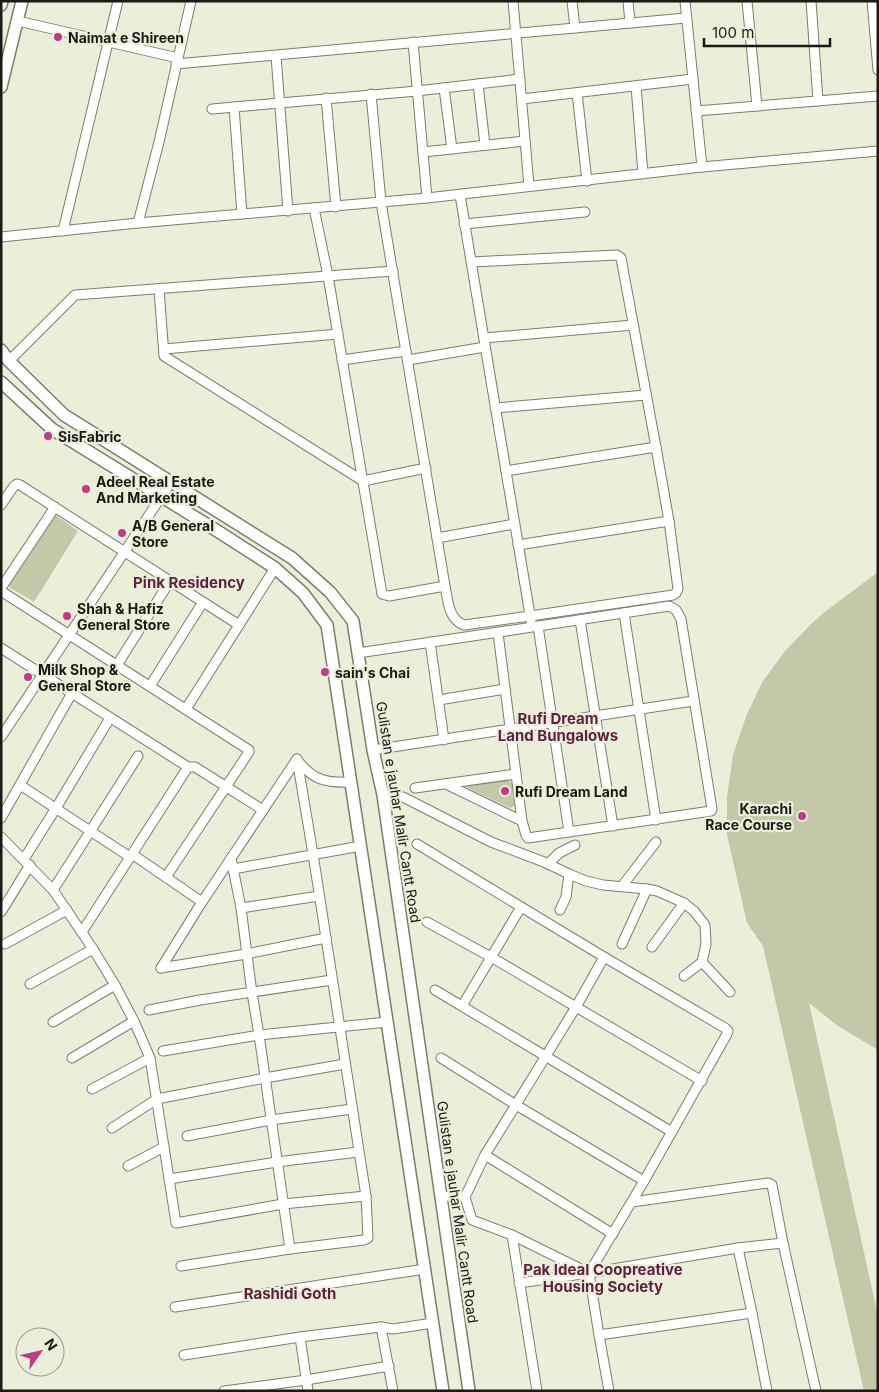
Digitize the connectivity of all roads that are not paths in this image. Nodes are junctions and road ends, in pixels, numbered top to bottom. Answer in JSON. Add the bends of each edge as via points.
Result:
{"nodes":[{"id":1,"x":22,"y":1,"type":"edge"},
{"id":2,"x":118,"y":1,"type":"edge"},
{"id":3,"x":191,"y":1,"type":"edge"},
{"id":4,"x":513,"y":1,"type":"edge"},
{"id":5,"x":572,"y":1,"type":"edge"},
{"id":6,"x":628,"y":1,"type":"edge"},
{"id":7,"x":685,"y":1,"type":"edge"},
{"id":8,"x":748,"y":1,"type":"edge"},
{"id":9,"x":811,"y":1,"type":"edge"},
{"id":10,"x":872,"y":1,"type":"edge"},
{"id":11,"x":686,"y":18,"type":"junction"},
{"id":12,"x":18,"y":21,"type":"junction"},
{"id":13,"x":630,"y":23,"type":"junction"},
{"id":14,"x":575,"y":28,"type":"junction"},
{"id":15,"x":516,"y":33,"type":"junction"},
{"id":16,"x":108,"y":42,"type":"junction"},
{"id":17,"x":413,"y":42,"type":"junction"},
{"id":18,"x":276,"y":56,"type":"junction"},
{"id":19,"x":177,"y":61,"type":"junction"},
{"id":20,"x":878,"y":70,"type":"edge"},
{"id":21,"x":520,"y":79,"type":"junction"},
{"id":22,"x":693,"y":79,"type":"junction"},
{"id":23,"x":478,"y":84,"type":"junction"},
{"id":24,"x":636,"y":86,"type":"junction"},
{"id":25,"x":1,"y":88,"type":"edge"},
{"id":26,"x":444,"y":88,"type":"junction"},
{"id":27,"x":417,"y":91,"type":"junction"},
{"id":28,"x":577,"y":93,"type":"junction"},
{"id":29,"x":371,"y":94,"type":"junction"},
{"id":30,"x":878,"y":96,"type":"edge"},
{"id":31,"x":326,"y":98,"type":"junction"},
{"id":32,"x":522,"y":99,"type":"junction"},
{"id":33,"x":818,"y":101,"type":"junction"},
{"id":34,"x":280,"y":102,"type":"junction"},
{"id":35,"x":757,"y":106,"type":"junction"},
{"id":36,"x":234,"y":107,"type":"junction"},
{"id":37,"x":212,"y":109,"type":"dead end"},
{"id":38,"x":696,"y":111,"type":"junction"},
{"id":39,"x":525,"y":141,"type":"junction"},
{"id":40,"x":485,"y":145,"type":"junction"},
{"id":41,"x":452,"y":149,"type":"junction"},
{"id":42,"x":878,"y":151,"type":"edge"},
{"id":43,"x":423,"y":152,"type":"junction"},
{"id":44,"x":702,"y":167,"type":"junction"},
{"id":45,"x":643,"y":174,"type":"junction"},
{"id":46,"x":587,"y":181,"type":"junction"},
{"id":47,"x":529,"y":186,"type":"junction"},
{"id":48,"x":460,"y":195,"type":"junction"},
{"id":49,"x":427,"y":198,"type":"junction"},
{"id":50,"x":381,"y":202,"type":"junction"},
{"id":51,"x":336,"y":207,"type":"junction"},
{"id":52,"x":314,"y":208,"type":"junction"},
{"id":53,"x":288,"y":210,"type":"junction"},
{"id":54,"x":585,"y":212,"type":"dead end"},
{"id":55,"x":242,"y":214,"type":"junction"},
{"id":56,"x":138,"y":223,"type":"junction"},
{"id":57,"x":464,"y":224,"type":"junction"},
{"id":58,"x":63,"y":231,"type":"junction"},
{"id":59,"x":1,"y":236,"type":"edge"},
{"id":60,"x":471,"y":262,"type":"junction"},
{"id":61,"x":393,"y":271,"type":"junction"},
{"id":62,"x":328,"y":276,"type":"junction"},
{"id":63,"x":159,"y":289,"type":"junction"},
{"id":64,"x":633,"y":325,"type":"junction"},
{"id":65,"x":338,"y":334,"type":"junction"},
{"id":66,"x":484,"y":343,"type":"junction"},
{"id":67,"x":164,"y":349,"type":"junction"},
{"id":68,"x":1,"y":350,"type":"edge"},
{"id":69,"x":407,"y":355,"type":"junction"},
{"id":70,"x":342,"y":360,"type":"junction"},
{"id":71,"x":9,"y":361,"type":"junction"},
{"id":72,"x":1,"y":382,"type":"edge"},
{"id":73,"x":646,"y":395,"type":"junction"},
{"id":74,"x":495,"y":408,"type":"junction"},
{"id":75,"x":656,"y":447,"type":"junction"},
{"id":76,"x":426,"y":468,"type":"junction"},
{"id":77,"x":506,"y":471,"type":"junction"},
{"id":78,"x":363,"y":481,"type":"junction"},
{"id":79,"x":171,"y":482,"type":"junction"},
{"id":80,"x":161,"y":497,"type":"junction"},
{"id":81,"x":1,"y":505,"type":"edge"},
{"id":82,"x":55,"y":507,"type":"junction"},
{"id":83,"x":669,"y":521,"type":"junction"},
{"id":84,"x":514,"y":524,"type":"junction"},
{"id":85,"x":437,"y":538,"type":"junction"},
{"id":86,"x":518,"y":545,"type":"junction"},
{"id":87,"x":125,"y":552,"type":"junction"},
{"id":88,"x":275,"y":568,"type":"junction"},
{"id":89,"x":170,"y":581,"type":"junction"},
{"id":90,"x":445,"y":586,"type":"junction"},
{"id":91,"x":1,"y":590,"type":"edge"},
{"id":92,"x":203,"y":602,"type":"junction"},
{"id":93,"x":624,"y":613,"type":"junction"},
{"id":94,"x":530,"y":616,"type":"junction"},
{"id":95,"x":580,"y":620,"type":"junction"},
{"id":96,"x":239,"y":625,"type":"junction"},
{"id":97,"x":535,"y":627,"type":"junction"},
{"id":98,"x":498,"y":632,"type":"junction"},
{"id":99,"x":70,"y":634,"type":"junction"},
{"id":100,"x":430,"y":642,"type":"junction"},
{"id":101,"x":1,"y":648,"type":"edge"},
{"id":102,"x":358,"y":653,"type":"junction"},
{"id":103,"x":117,"y":665,"type":"junction"},
{"id":104,"x":43,"y":674,"type":"junction"},
{"id":105,"x":150,"y":686,"type":"junction"},
{"id":106,"x":505,"y":689,"type":"junction"},
{"id":107,"x":72,"y":693,"type":"junction"},
{"id":108,"x":439,"y":700,"type":"junction"},
{"id":109,"x":693,"y":701,"type":"junction"},
{"id":110,"x":186,"y":709,"type":"junction"},
{"id":111,"x":638,"y":710,"type":"junction"},
{"id":112,"x":596,"y":717,"type":"junction"},
{"id":113,"x":110,"y":718,"type":"junction"},
{"id":114,"x":553,"y":723,"type":"junction"},
{"id":115,"x":510,"y":730,"type":"junction"},
{"id":116,"x":1,"y":737,"type":"edge"},
{"id":117,"x":444,"y":740,"type":"junction"},
{"id":118,"x":373,"y":750,"type":"junction"},
{"id":119,"x":138,"y":756,"type":"dead end"},
{"id":120,"x":297,"y":759,"type":"junction"},
{"id":121,"x":188,"y":768,"type":"junction"},
{"id":122,"x":516,"y":774,"type":"junction"},
{"id":123,"x":351,"y":782,"type":"junction"},
{"id":124,"x":446,"y":784,"type":"junction"},
{"id":125,"x":20,"y":785,"type":"junction"},
{"id":126,"x":226,"y":787,"type":"junction"},
{"id":127,"x":415,"y":788,"type":"dead end"},
{"id":128,"x":383,"y":795,"type":"junction"},
{"id":129,"x":56,"y":808,"type":"junction"},
{"id":130,"x":263,"y":810,"type":"junction"},
{"id":131,"x":1,"y":818,"type":"edge"},
{"id":132,"x":522,"y":820,"type":"junction"},
{"id":133,"x":656,"y":820,"type":"junction"},
{"id":134,"x":613,"y":826,"type":"junction"},
{"id":135,"x":90,"y":831,"type":"junction"},
{"id":136,"x":569,"y":832,"type":"junction"},
{"id":137,"x":1,"y":837,"type":"edge"},
{"id":138,"x":656,"y":842,"type":"dead end"},
{"id":139,"x":418,"y":844,"type":"dead end"},
{"id":140,"x":575,"y":845,"type":"dead end"},
{"id":141,"x":361,"y":846,"type":"junction"},
{"id":142,"x":313,"y":854,"type":"junction"},
{"id":143,"x":131,"y":855,"type":"junction"},
{"id":144,"x":231,"y":858,"type":"junction"},
{"id":145,"x":27,"y":862,"type":"junction"},
{"id":146,"x":548,"y":864,"type":"junction"},
{"id":147,"x":233,"y":870,"type":"junction"},
{"id":148,"x":569,"y":874,"type":"junction"},
{"id":149,"x":166,"y":877,"type":"junction"},
{"id":150,"x":622,"y":886,"type":"junction"},
{"id":151,"x":647,"y":889,"type":"junction"},
{"id":152,"x":52,"y":890,"type":"junction"},
{"id":153,"x":319,"y":896,"type":"junction"},
{"id":154,"x":202,"y":902,"type":"junction"},
{"id":155,"x":684,"y":903,"type":"junction"},
{"id":156,"x":521,"y":907,"type":"junction"},
{"id":157,"x":241,"y":908,"type":"junction"},
{"id":158,"x":67,"y":910,"type":"junction"},
{"id":159,"x":560,"y":910,"type":"dead end"},
{"id":160,"x":1,"y":912,"type":"edge"},
{"id":161,"x":427,"y":922,"type":"dead end"},
{"id":162,"x":82,"y":932,"type":"junction"},
{"id":163,"x":326,"y":938,"type":"junction"},
{"id":164,"x":5,"y":944,"type":"dead end"},
{"id":165,"x":622,"y":944,"type":"dead end"},
{"id":166,"x":652,"y":947,"type":"dead end"},
{"id":167,"x":93,"y":949,"type":"junction"},
{"id":168,"x":246,"y":954,"type":"junction"},
{"id":169,"x":491,"y":957,"type":"junction"},
{"id":170,"x":604,"y":958,"type":"junction"},
{"id":171,"x":702,"y":962,"type":"junction"},
{"id":172,"x":684,"y":976,"type":"dead end"},
{"id":173,"x":332,"y":980,"type":"junction"},
{"id":174,"x":30,"y":984,"type":"dead end"},
{"id":175,"x":115,"y":985,"type":"junction"},
{"id":176,"x":434,"y":990,"type":"dead end"},
{"id":177,"x":252,"y":992,"type":"junction"},
{"id":178,"x":730,"y":992,"type":"dead end"},
{"id":179,"x":462,"y":1006,"type":"junction"},
{"id":180,"x":576,"y":1007,"type":"junction"},
{"id":181,"x":150,"y":1010,"type":"dead end"},
{"id":182,"x":134,"y":1021,"type":"junction"},
{"id":183,"x":53,"y":1022,"type":"dead end"},
{"id":184,"x":387,"y":1022,"type":"junction"},
{"id":185,"x":339,"y":1027,"type":"junction"},
{"id":186,"x":259,"y":1035,"type":"junction"},
{"id":187,"x":163,"y":1051,"type":"dead end"},
{"id":188,"x":545,"y":1056,"type":"junction"},
{"id":189,"x":72,"y":1058,"type":"dead end"},
{"id":190,"x":150,"y":1058,"type":"junction"},
{"id":191,"x":441,"y":1058,"type":"dead end"},
{"id":192,"x":345,"y":1064,"type":"junction"},
{"id":193,"x":265,"y":1078,"type":"junction"},
{"id":194,"x":702,"y":1081,"type":"junction"},
{"id":195,"x":92,"y":1089,"type":"dead end"},
{"id":196,"x":157,"y":1100,"type":"junction"},
{"id":197,"x":516,"y":1105,"type":"junction"},
{"id":198,"x":352,"y":1108,"type":"junction"},
{"id":199,"x":271,"y":1120,"type":"junction"},
{"id":200,"x":112,"y":1128,"type":"dead end"},
{"id":201,"x":672,"y":1132,"type":"junction"},
{"id":202,"x":187,"y":1136,"type":"dead end"},
{"id":203,"x":164,"y":1147,"type":"junction"},
{"id":204,"x":358,"y":1152,"type":"junction"},
{"id":205,"x":486,"y":1155,"type":"junction"},
{"id":206,"x":277,"y":1162,"type":"junction"},
{"id":207,"x":128,"y":1166,"type":"dead end"},
{"id":208,"x":169,"y":1179,"type":"junction"},
{"id":209,"x":644,"y":1181,"type":"junction"},
{"id":210,"x":366,"y":1196,"type":"junction"},
{"id":211,"x":441,"y":1196,"type":"junction"},
{"id":212,"x":465,"y":1197,"type":"junction"},
{"id":213,"x":632,"y":1202,"type":"junction"},
{"id":214,"x":284,"y":1204,"type":"junction"},
{"id":215,"x":613,"y":1234,"type":"junction"},
{"id":216,"x":512,"y":1235,"type":"junction"},
{"id":217,"x":783,"y":1243,"type":"junction"},
{"id":218,"x":738,"y":1248,"type":"junction"},
{"id":219,"x":290,"y":1249,"type":"junction"},
{"id":220,"x":181,"y":1266,"type":"dead end"},
{"id":221,"x":425,"y":1269,"type":"junction"},
{"id":222,"x":589,"y":1273,"type":"junction"},
{"id":223,"x":519,"y":1283,"type":"junction"},
{"id":224,"x":175,"y":1307,"type":"dead end"},
{"id":225,"x":752,"y":1313,"type":"junction"},
{"id":226,"x":433,"y":1323,"type":"junction"},
{"id":227,"x":381,"y":1327,"type":"junction"},
{"id":228,"x":599,"y":1334,"type":"junction"},
{"id":229,"x":300,"y":1337,"type":"junction"},
{"id":230,"x":184,"y":1355,"type":"dead end"},
{"id":231,"x":389,"y":1366,"type":"junction"},
{"id":232,"x":306,"y":1380,"type":"junction"},
{"id":233,"x":763,"y":1390,"type":"edge"},
{"id":234,"x":224,"y":1391,"type":"edge"},
{"id":235,"x":308,"y":1391,"type":"edge"},
{"id":236,"x":393,"y":1391,"type":"edge"},
{"id":237,"x":443,"y":1391,"type":"edge"},
{"id":238,"x":469,"y":1391,"type":"edge"},
{"id":239,"x":537,"y":1391,"type":"edge"},
{"id":240,"x":609,"y":1391,"type":"edge"},
{"id":241,"x":816,"y":1391,"type":"edge"}],
"edges":[{"from":1,"to":12,"type":"main road"},
{"from":2,"to":16,"type":"street"},
{"from":3,"to":19,"type":"street"},
{"from":4,"to":15,"type":"street"},
{"from":5,"to":14,"type":"street"},
{"from":6,"to":13,"type":"street"},
{"from":7,"to":11,"type":"street"},
{"from":8,"to":35,"type":"street"},
{"from":9,"to":33,"type":"street"},
{"from":10,"to":20,"type":"street"},
{"from":11,"to":13,"type":"street"},
{"from":11,"to":22,"type":"street"},
{"from":12,"to":16,"type":"street"},
{"from":12,"to":25,"type":"main road"},
{"from":13,"to":14,"type":"street"},
{"from":14,"to":15,"type":"street"},
{"from":15,"to":17,"type":"street"},
{"from":15,"to":21,"type":"street"},
{"from":16,"to":19,"type":"street"},
{"from":16,"to":58,"type":"street"},
{"from":17,"to":18,"type":"street"},
{"from":17,"to":27,"type":"street"},
{"from":18,"to":19,"type":"street"},
{"from":18,"to":34,"type":"street"},
{"from":19,"to":56,"type":"street"},
{"from":21,"to":23,"type":"street"},
{"from":21,"to":32,"type":"street"},
{"from":22,"to":24,"type":"street"},
{"from":22,"to":38,"type":"street"},
{"from":23,"to":26,"type":"street"},
{"from":23,"to":40,"type":"street"},
{"from":24,"to":28,"type":"street"},
{"from":24,"to":45,"type":"street"},
{"from":26,"to":27,"type":"street"},
{"from":26,"to":41,"type":"street"},
{"from":27,"to":29,"type":"street"},
{"from":27,"to":43,"type":"street"},
{"from":28,"to":32,"type":"street"},
{"from":28,"to":46,"type":"street"},
{"from":29,"to":31,"type":"street"},
{"from":29,"to":50,"type":"street"},
{"from":30,"to":33,"type":"street"},
{"from":31,"to":34,"type":"street"},
{"from":31,"to":51,"type":"street"},
{"from":32,"to":39,"type":"street"},
{"from":33,"to":35,"type":"street"},
{"from":34,"to":36,"type":"street"},
{"from":34,"to":53,"type":"street"},
{"from":35,"to":38,"type":"street"},
{"from":36,"to":37,"type":"street"},
{"from":36,"to":55,"type":"street"},
{"from":38,"to":44,"type":"street"},
{"from":39,"to":40,"type":"street"},
{"from":39,"to":47,"type":"street"},
{"from":40,"to":41,"type":"street"},
{"from":41,"to":43,"type":"street"},
{"from":42,"to":44,"type":"street"},
{"from":43,"to":49,"type":"street"},
{"from":44,"to":45,"type":"street"},
{"from":45,"to":46,"type":"street"},
{"from":46,"to":47,"type":"street"},
{"from":47,"to":48,"type":"street"},
{"from":48,"to":49,"type":"street"},
{"from":48,"to":57,"type":"street"},
{"from":49,"to":50,"type":"street"},
{"from":50,"to":51,"type":"street"},
{"from":50,"to":61,"type":"street"},
{"from":51,"to":52,"type":"street"},
{"from":52,"to":53,"type":"street"},
{"from":52,"to":62,"type":"street"},
{"from":53,"to":55,"type":"street"},
{"from":54,"to":57,"type":"street"},
{"from":55,"to":56,"type":"street"},
{"from":56,"to":58,"type":"street"},
{"from":57,"to":60,"type":"street"},
{"from":58,"to":59,"type":"street"},
{"from":60,"to":64,"type":"street","via":[[617,255],[621,258]]},
{"from":60,"to":66,"type":"street"},
{"from":61,"to":62,"type":"street"},
{"from":61,"to":69,"type":"street"},
{"from":62,"to":63,"type":"street"},
{"from":62,"to":65,"type":"street"},
{"from":63,"to":67,"type":"street"},
{"from":63,"to":71,"type":"street","via":[[75,296]]},
{"from":64,"to":66,"type":"street"},
{"from":64,"to":73,"type":"street"},
{"from":65,"to":67,"type":"street"},
{"from":65,"to":70,"type":"street"},
{"from":66,"to":69,"type":"street"},
{"from":66,"to":74,"type":"street"},
{"from":67,"to":78,"type":"street","via":[[164,356]]},
{"from":68,"to":71,"type":"main road","name":"Gulistan e jauhar Malir Cantt Road"},
{"from":69,"to":70,"type":"street"},
{"from":69,"to":76,"type":"street"},
{"from":70,"to":78,"type":"street"},
{"from":71,"to":79,"type":"main road","name":"Gulistan e jauhar Malir Cantt Road","via":[[64,415]]},
{"from":72,"to":80,"type":"main road","via":[[52,429]]},
{"from":73,"to":74,"type":"street"},
{"from":73,"to":75,"type":"street"},
{"from":74,"to":77,"type":"street"},
{"from":75,"to":77,"type":"street"},
{"from":75,"to":83,"type":"street"},
{"from":76,"to":78,"type":"street"},
{"from":76,"to":85,"type":"street"},
{"from":77,"to":84,"type":"street"},
{"from":78,"to":90,"type":"street","via":[[382,594],[389,596]]},
{"from":79,"to":80,"type":"street"},
{"from":79,"to":102,"type":"main road","name":"Gulistan e jauhar Malir Cantt Road","via":[[292,558],[330,592],[352,621]]},
{"from":80,"to":87,"type":"street"},
{"from":80,"to":88,"type":"main road"},
{"from":81,"to":82,"type":"street","via":[[17,484]]},
{"from":82,"to":87,"type":"street"},
{"from":82,"to":91,"type":"street"},
{"from":83,"to":86,"type":"street"},
{"from":83,"to":94,"type":"street","via":[[676,593]]},
{"from":84,"to":85,"type":"street"},
{"from":84,"to":86,"type":"street"},
{"from":85,"to":90,"type":"street"},
{"from":86,"to":94,"type":"street"},
{"from":87,"to":89,"type":"street"},
{"from":87,"to":99,"type":"street"},
{"from":88,"to":96,"type":"street"},
{"from":88,"to":123,"type":"main road","via":[[303,593],[327,625]]},
{"from":89,"to":92,"type":"street"},
{"from":89,"to":103,"type":"street"},
{"from":90,"to":94,"type":"street","via":[[451,615],[464,625]]},
{"from":91,"to":99,"type":"street"},
{"from":92,"to":96,"type":"street"},
{"from":92,"to":105,"type":"street"},
{"from":93,"to":95,"type":"street"},
{"from":93,"to":109,"type":"street","via":[[669,606],[676,610],[681,619]]},
{"from":93,"to":111,"type":"street"},
{"from":94,"to":97,"type":"street"},
{"from":95,"to":97,"type":"street"},
{"from":95,"to":112,"type":"street"},
{"from":96,"to":110,"type":"street"},
{"from":97,"to":98,"type":"street"},
{"from":97,"to":114,"type":"street"},
{"from":98,"to":100,"type":"street"},
{"from":98,"to":106,"type":"street"},
{"from":99,"to":103,"type":"street"},
{"from":99,"to":104,"type":"street"},
{"from":100,"to":102,"type":"street"},
{"from":100,"to":108,"type":"street"},
{"from":101,"to":104,"type":"street"},
{"from":102,"to":118,"type":"main road","name":"Gulistan e jauhar Malir Cantt Road"},
{"from":103,"to":105,"type":"street"},
{"from":104,"to":107,"type":"street"},
{"from":104,"to":116,"type":"street"},
{"from":105,"to":110,"type":"street"},
{"from":106,"to":108,"type":"street"},
{"from":106,"to":115,"type":"street"},
{"from":107,"to":113,"type":"street"},
{"from":107,"to":125,"type":"street"},
{"from":108,"to":117,"type":"street"},
{"from":109,"to":111,"type":"street"},
{"from":109,"to":133,"type":"street","via":[[712,809]]},
{"from":110,"to":126,"type":"street","via":[[249,750]]},
{"from":111,"to":112,"type":"street"},
{"from":111,"to":133,"type":"street"},
{"from":112,"to":114,"type":"street"},
{"from":112,"to":134,"type":"street"},
{"from":113,"to":121,"type":"street"},
{"from":113,"to":129,"type":"street"},
{"from":114,"to":115,"type":"street"},
{"from":114,"to":136,"type":"street"},
{"from":115,"to":117,"type":"street"},
{"from":115,"to":122,"type":"street"},
{"from":117,"to":118,"type":"street"},
{"from":118,"to":128,"type":"main road","name":"Gulistan e jauhar Malir Cantt Road"},
{"from":119,"to":135,"type":"street"},
{"from":120,"to":123,"type":"street","via":[[306,772],[320,780]]},
{"from":120,"to":130,"type":"street"},
{"from":120,"to":142,"type":"street"},
{"from":121,"to":126,"type":"street","via":[[195,767]]},
{"from":121,"to":143,"type":"street"},
{"from":122,"to":124,"type":"street"},
{"from":122,"to":132,"type":"street"},
{"from":123,"to":141,"type":"main road"},
{"from":124,"to":127,"type":"street"},
{"from":124,"to":132,"type":"street"},
{"from":125,"to":129,"type":"street"},
{"from":125,"to":131,"type":"street"},
{"from":126,"to":130,"type":"street"},
{"from":126,"to":149,"type":"street"},
{"from":128,"to":146,"type":"street","via":[[403,797],[490,842]]},
{"from":128,"to":211,"type":"main road","name":"Gulistan e jauhar Malir Cantt Road"},
{"from":129,"to":135,"type":"street"},
{"from":129,"to":145,"type":"street"},
{"from":130,"to":144,"type":"street"},
{"from":132,"to":136,"type":"street","via":[[528,838]]},
{"from":133,"to":134,"type":"street"},
{"from":134,"to":136,"type":"street"},
{"from":135,"to":143,"type":"street"},
{"from":135,"to":152,"type":"street"},
{"from":137,"to":145,"type":"street"},
{"from":138,"to":150,"type":"street"},
{"from":139,"to":156,"type":"street"},
{"from":140,"to":146,"type":"street","via":[[559,853]]},
{"from":141,"to":142,"type":"street"},
{"from":141,"to":184,"type":"main road"},
{"from":142,"to":147,"type":"street"},
{"from":142,"to":153,"type":"street"},
{"from":143,"to":149,"type":"street"},
{"from":143,"to":162,"type":"street"},
{"from":144,"to":147,"type":"street"},
{"from":144,"to":154,"type":"street"},
{"from":145,"to":152,"type":"street"},
{"from":145,"to":160,"type":"street"},
{"from":146,"to":148,"type":"street"},
{"from":147,"to":157,"type":"street"},
{"from":148,"to":150,"type":"street","via":[[603,885]]},
{"from":148,"to":159,"type":"street","via":[[566,897]]},
{"from":149,"to":154,"type":"street"},
{"from":150,"to":151,"type":"street"},
{"from":151,"to":155,"type":"street"},
{"from":151,"to":165,"type":"street"},
{"from":152,"to":158,"type":"street"},
{"from":153,"to":157,"type":"street"},
{"from":153,"to":163,"type":"street"},
{"from":154,"to":168,"type":"street","via":[[161,968]]},
{"from":155,"to":166,"type":"street"},
{"from":155,"to":171,"type":"street","via":[[705,925],[706,944]]},
{"from":156,"to":169,"type":"street"},
{"from":156,"to":170,"type":"street"},
{"from":157,"to":168,"type":"street"},
{"from":158,"to":162,"type":"street"},
{"from":158,"to":164,"type":"street"},
{"from":161,"to":169,"type":"street"},
{"from":162,"to":167,"type":"street"},
{"from":163,"to":168,"type":"street"},
{"from":163,"to":173,"type":"street"},
{"from":167,"to":174,"type":"street"},
{"from":167,"to":175,"type":"street"},
{"from":168,"to":177,"type":"street"},
{"from":169,"to":179,"type":"street"},
{"from":169,"to":180,"type":"street"},
{"from":170,"to":180,"type":"street"},
{"from":170,"to":194,"type":"street","via":[[728,1031]]},
{"from":171,"to":172,"type":"street"},
{"from":171,"to":178,"type":"street"},
{"from":173,"to":177,"type":"street"},
{"from":173,"to":185,"type":"street"},
{"from":175,"to":182,"type":"street"},
{"from":175,"to":183,"type":"street"},
{"from":176,"to":179,"type":"street"},
{"from":177,"to":181,"type":"street"},
{"from":177,"to":186,"type":"street"},
{"from":179,"to":188,"type":"street"},
{"from":180,"to":188,"type":"street"},
{"from":180,"to":194,"type":"street"},
{"from":182,"to":189,"type":"street"},
{"from":182,"to":190,"type":"street"},
{"from":184,"to":185,"type":"street"},
{"from":184,"to":221,"type":"main road"},
{"from":185,"to":186,"type":"street"},
{"from":185,"to":192,"type":"street"},
{"from":186,"to":187,"type":"street"},
{"from":186,"to":193,"type":"street"},
{"from":188,"to":197,"type":"street"},
{"from":188,"to":201,"type":"street"},
{"from":190,"to":195,"type":"street"},
{"from":190,"to":196,"type":"street"},
{"from":191,"to":197,"type":"street"},
{"from":192,"to":193,"type":"street"},
{"from":192,"to":198,"type":"street"},
{"from":193,"to":196,"type":"street"},
{"from":193,"to":199,"type":"street"},
{"from":194,"to":201,"type":"street"},
{"from":196,"to":200,"type":"street"},
{"from":196,"to":203,"type":"street"},
{"from":197,"to":205,"type":"street"},
{"from":197,"to":209,"type":"street"},
{"from":198,"to":199,"type":"street"},
{"from":198,"to":204,"type":"street"},
{"from":199,"to":202,"type":"street"},
{"from":199,"to":206,"type":"street"},
{"from":201,"to":209,"type":"street"},
{"from":203,"to":207,"type":"street"},
{"from":203,"to":208,"type":"street"},
{"from":204,"to":206,"type":"street"},
{"from":204,"to":210,"type":"street"},
{"from":205,"to":212,"type":"street"},
{"from":205,"to":215,"type":"street"},
{"from":206,"to":208,"type":"street"},
{"from":206,"to":214,"type":"street"},
{"from":208,"to":214,"type":"street","via":[[178,1224]]},
{"from":209,"to":213,"type":"street"},
{"from":210,"to":214,"type":"street"},
{"from":210,"to":219,"type":"street","via":[[368,1238]]},
{"from":211,"to":212,"type":"street"},
{"from":211,"to":238,"type":"main road","name":"Gulistan e jauhar Malir Cantt Road"},
{"from":212,"to":216,"type":"street","via":[[472,1220]]},
{"from":213,"to":215,"type":"street"},
{"from":213,"to":217,"type":"street","via":[[768,1183],[774,1190]]},
{"from":214,"to":219,"type":"street"},
{"from":215,"to":222,"type":"street"},
{"from":216,"to":222,"type":"street"},
{"from":216,"to":223,"type":"street"},
{"from":217,"to":218,"type":"street"},
{"from":217,"to":241,"type":"street"},
{"from":218,"to":222,"type":"street"},
{"from":218,"to":225,"type":"street"},
{"from":219,"to":220,"type":"street"},
{"from":221,"to":224,"type":"street"},
{"from":221,"to":226,"type":"main road"},
{"from":222,"to":223,"type":"street"},
{"from":222,"to":228,"type":"street"},
{"from":223,"to":239,"type":"street"},
{"from":225,"to":228,"type":"street"},
{"from":225,"to":233,"type":"street"},
{"from":226,"to":227,"type":"street","via":[[392,1330]]},
{"from":226,"to":237,"type":"main road"},
{"from":227,"to":229,"type":"street"},
{"from":227,"to":231,"type":"street"},
{"from":228,"to":240,"type":"street"},
{"from":229,"to":230,"type":"street"},
{"from":229,"to":232,"type":"street"},
{"from":231,"to":232,"type":"street"},
{"from":231,"to":236,"type":"street"},
{"from":232,"to":234,"type":"street"},
{"from":232,"to":235,"type":"street"}]}
